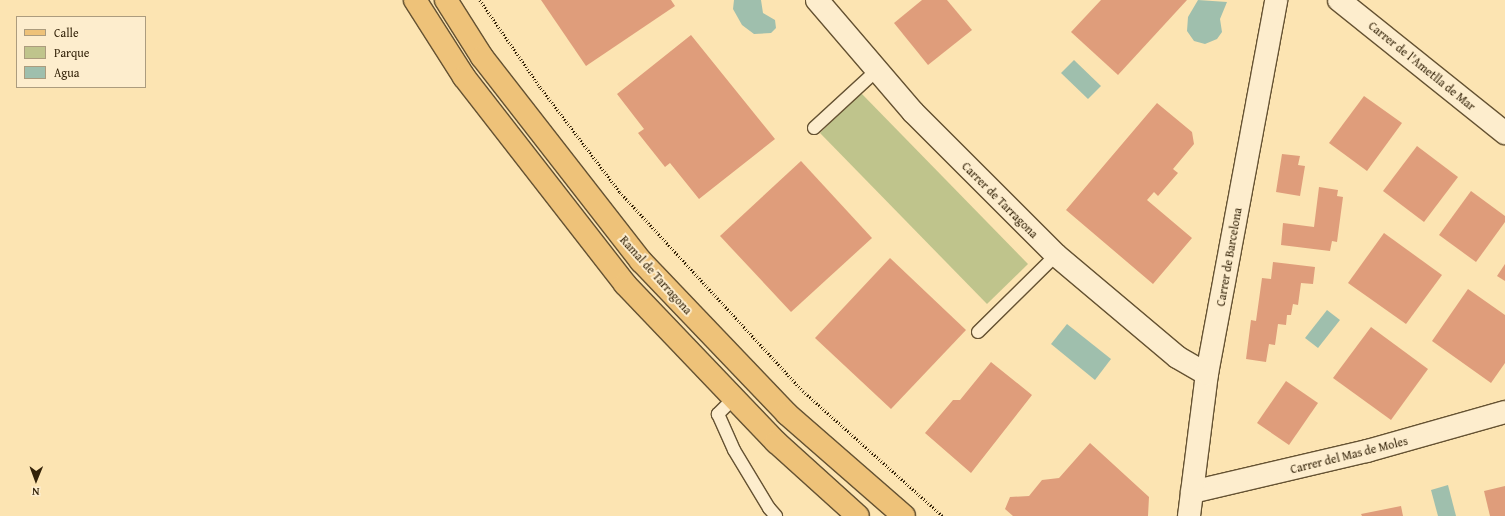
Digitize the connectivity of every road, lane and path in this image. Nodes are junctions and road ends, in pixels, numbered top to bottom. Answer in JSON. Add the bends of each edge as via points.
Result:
{"nodes":[{"id":1,"x":415,"y":0,"type":"edge"},
{"id":2,"x":446,"y":0,"type":"edge"},
{"id":3,"x":480,"y":0,"type":"edge"},
{"id":4,"x":817,"y":0,"type":"edge"},
{"id":5,"x":1276,"y":0,"type":"edge"},
{"id":6,"x":1339,"y":0,"type":"edge"},
{"id":7,"x":876,"y":71,"type":"junction"},
{"id":8,"x":814,"y":128,"type":"dead end"},
{"id":9,"x":1505,"y":133,"type":"edge"},
{"id":10,"x":1056,"y":255,"type":"junction"},
{"id":11,"x":978,"y":332,"type":"dead end"},
{"id":12,"x":1207,"y":374,"type":"junction"},
{"id":13,"x":734,"y":398,"type":"junction"},
{"id":14,"x":1505,"y":412,"type":"edge"},
{"id":15,"x":1192,"y":492,"type":"junction"},
{"id":16,"x":776,"y":516,"type":"edge"},
{"id":17,"x":858,"y":516,"type":"edge"},
{"id":18,"x":904,"y":516,"type":"edge"},
{"id":19,"x":943,"y":516,"type":"edge"},
{"id":20,"x":1189,"y":516,"type":"edge"}],
"edges":[{"from":1,"to":13,"type":"main road","via":[[464,77],[625,284]]},
{"from":2,"to":18,"type":"main road","name":"Ramal de Tarragona","via":[[482,57],[641,261],[786,414]]},
{"from":3,"to":19,"type":"path","via":[[541,88],[620,192],[803,391]]},
{"from":4,"to":7,"type":"street","name":"Carrer de Tarragona"},
{"from":5,"to":12,"type":"street","name":"Carrer de Barcelona"},
{"from":6,"to":9,"type":"street","name":"Carrer de l'Ametlla de Mar"},
{"from":7,"to":8,"type":"lane"},
{"from":7,"to":10,"type":"street","name":"Carrer de Tarragona","via":[[913,112]]},
{"from":10,"to":11,"type":"lane"},
{"from":10,"to":12,"type":"street","name":"Carrer de Tarragona","via":[[1177,356]]},
{"from":12,"to":15,"type":"street","name":"Carrer de Barcelona"},
{"from":13,"to":16,"type":"lane","via":[[718,414],[734,450],[768,508]]},
{"from":13,"to":17,"type":"main road","via":[[776,442]]},
{"from":14,"to":15,"type":"street","name":"Carrer del Mas de Moles","via":[[1367,451]]},
{"from":15,"to":20,"type":"street","name":"Carrer de Barcelona"}]}
